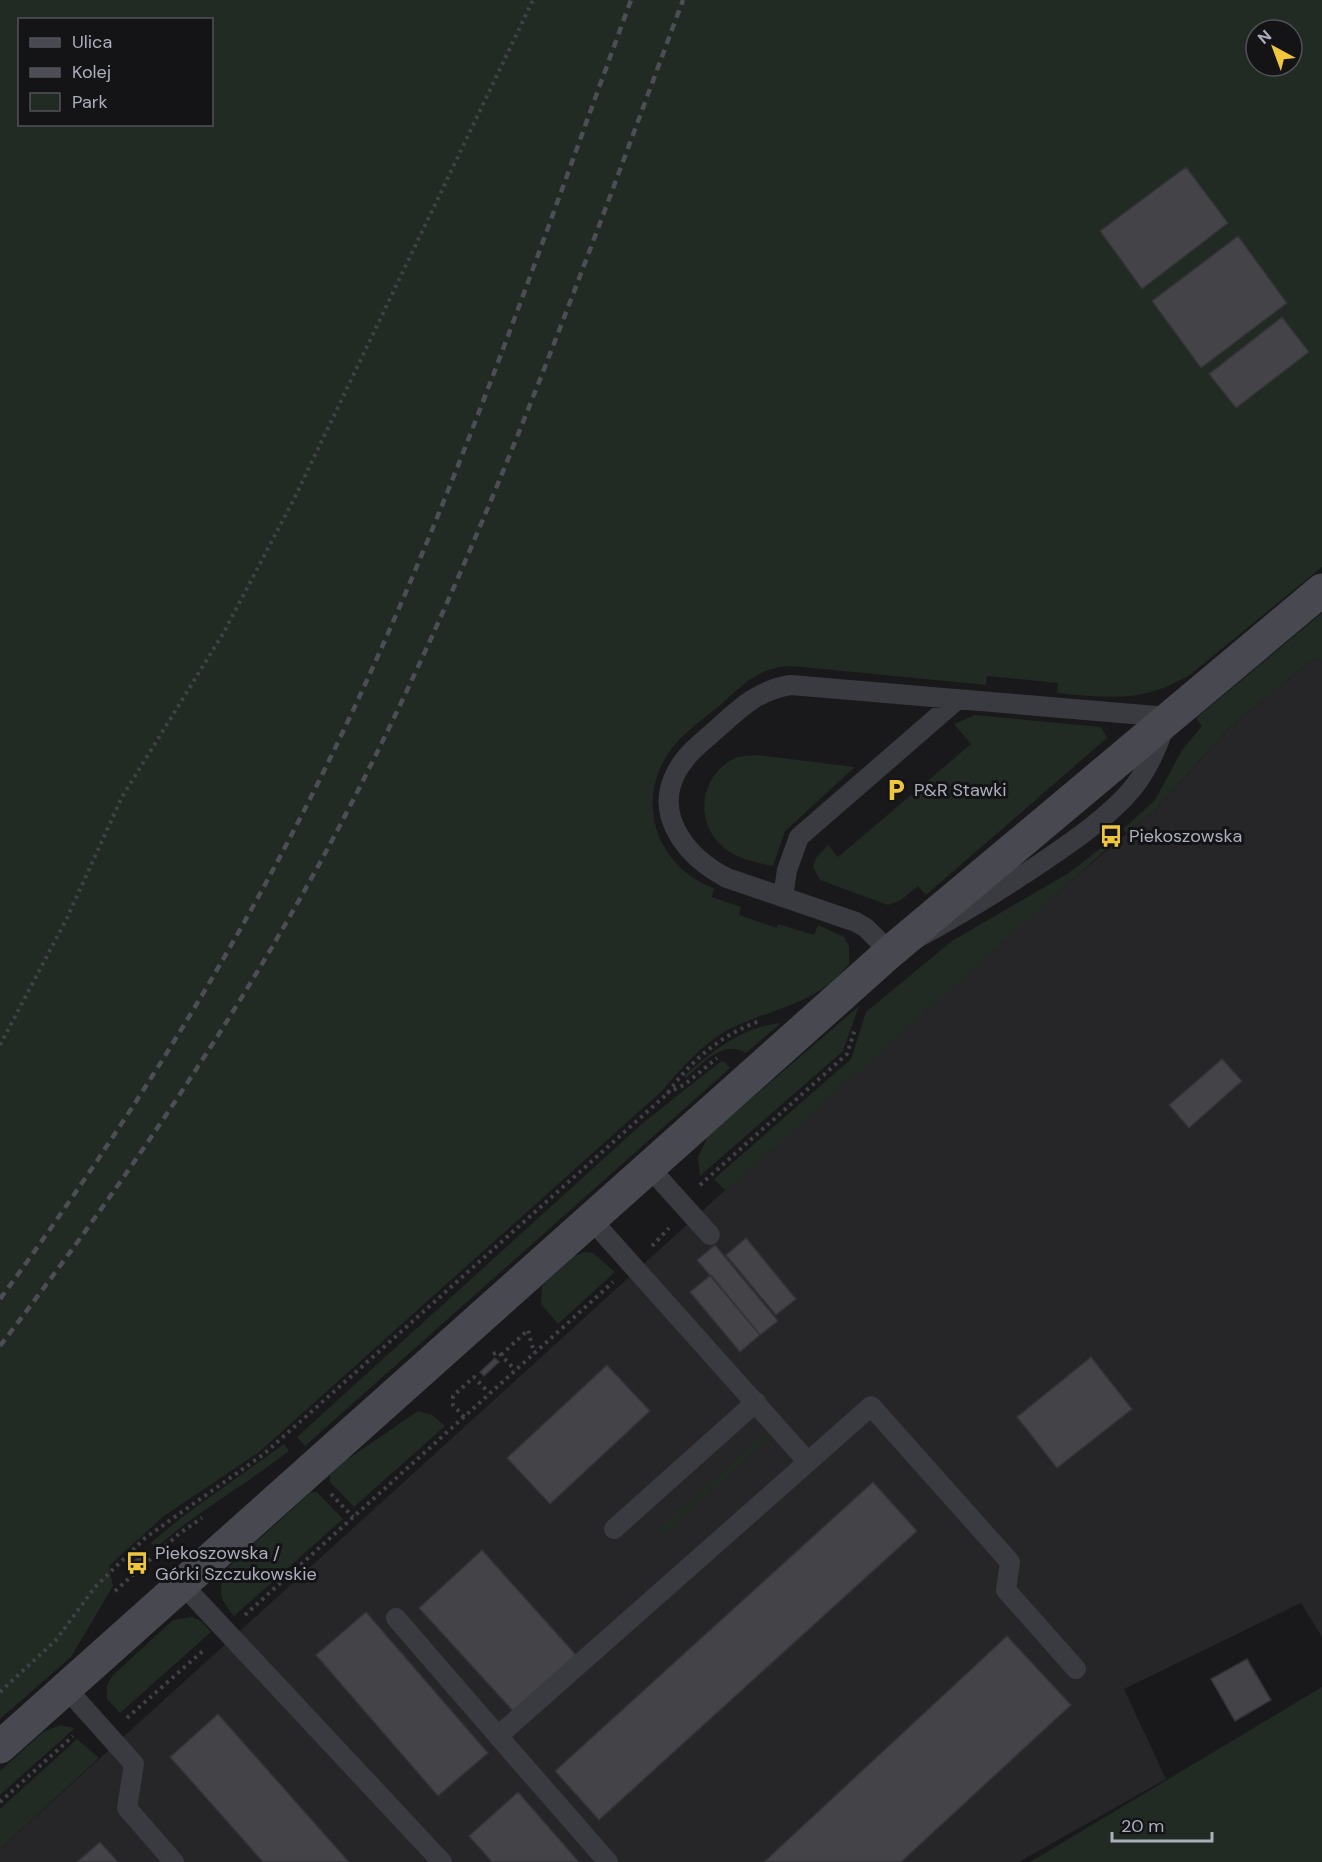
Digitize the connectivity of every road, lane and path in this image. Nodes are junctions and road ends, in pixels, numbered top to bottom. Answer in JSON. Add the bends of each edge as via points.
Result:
{"nodes":[{"id":1,"x":533,"y":0,"type":"edge"},
{"id":2,"x":1322,"y":590,"type":"edge"},
{"id":3,"x":958,"y":699,"type":"junction"},
{"id":4,"x":1168,"y":717,"type":"junction"},
{"id":5,"x":783,"y":897,"type":"junction"},
{"id":6,"x":890,"y":952,"type":"junction"},
{"id":7,"x":0,"y":1045,"type":"edge"},
{"id":8,"x":667,"y":1094,"type":"dead end"},
{"id":9,"x":648,"y":1166,"type":"junction"},
{"id":10,"x":590,"y":1218,"type":"junction"},
{"id":11,"x":710,"y":1235,"type":"dead end"},
{"id":12,"x":534,"y":1353,"type":"dead end"},
{"id":13,"x":501,"y":1355,"type":"junction"},
{"id":14,"x":487,"y":1360,"type":"dead end"},
{"id":15,"x":515,"y":1370,"type":"dead end"},
{"id":16,"x":475,"y":1371,"type":"dead end"},
{"id":17,"x":474,"y":1377,"type":"junction"},
{"id":18,"x":489,"y":1394,"type":"dead end"},
{"id":19,"x":756,"y":1402,"type":"junction"},
{"id":20,"x":464,"y":1417,"type":"dead end"},
{"id":21,"x":808,"y":1462,"type":"junction"},
{"id":22,"x":329,"y":1491,"type":"dead end"},
{"id":23,"x":353,"y":1517,"type":"dead end"},
{"id":24,"x":614,"y":1529,"type":"dead end"},
{"id":25,"x":182,"y":1584,"type":"junction"},
{"id":26,"x":396,"y":1618,"type":"dead end"},
{"id":27,"x":1076,"y":1669,"type":"dead end"},
{"id":28,"x":66,"y":1688,"type":"junction"},
{"id":29,"x":0,"y":1692,"type":"edge"},
{"id":30,"x":498,"y":1736,"type":"junction"},
{"id":31,"x":0,"y":1747,"type":"edge"},
{"id":32,"x":174,"y":1862,"type":"edge"},
{"id":33,"x":442,"y":1862,"type":"edge"},
{"id":34,"x":608,"y":1862,"type":"edge"}],
"edges":[{"from":1,"to":7,"type":"path","via":[[294,499],[224,632],[122,797],[66,920]]},
{"from":2,"to":4,"type":"main road"},
{"from":3,"to":4,"type":"lane"},
{"from":3,"to":5,"type":"lane","via":[[799,837],[787,870]]},
{"from":3,"to":5,"type":"lane","via":[[777,687],[749,699],[689,754],[670,789],[677,835],[696,860],[711,870]]},
{"from":4,"to":6,"type":"main road"},
{"from":5,"to":6,"type":"lane","via":[[856,922]]},
{"from":6,"to":9,"type":"main road"},
{"from":8,"to":29,"type":"path","via":[[264,1454],[145,1538],[95,1587],[56,1640]]},
{"from":9,"to":10,"type":"main road"},
{"from":9,"to":11,"type":"lane"},
{"from":10,"to":19,"type":"lane"},
{"from":10,"to":25,"type":"main road"},
{"from":12,"to":13,"type":"path","via":[[528,1330]]},
{"from":13,"to":14,"type":"path","via":[[498,1352]]},
{"from":13,"to":15,"type":"path"},
{"from":16,"to":17,"type":"path"},
{"from":17,"to":18,"type":"path"},
{"from":17,"to":20,"type":"path","via":[[453,1396],[453,1405]]},
{"from":19,"to":21,"type":"lane"},
{"from":19,"to":24,"type":"lane"},
{"from":21,"to":27,"type":"lane","via":[[871,1406],[1010,1562],[1006,1590]]},
{"from":21,"to":30,"type":"lane"},
{"from":22,"to":23,"type":"path"},
{"from":25,"to":28,"type":"main road"},
{"from":25,"to":33,"type":"lane"},
{"from":26,"to":30,"type":"lane"},
{"from":28,"to":31,"type":"main road"},
{"from":28,"to":32,"type":"lane","via":[[134,1764],[127,1808]]},
{"from":30,"to":34,"type":"lane"}]}
